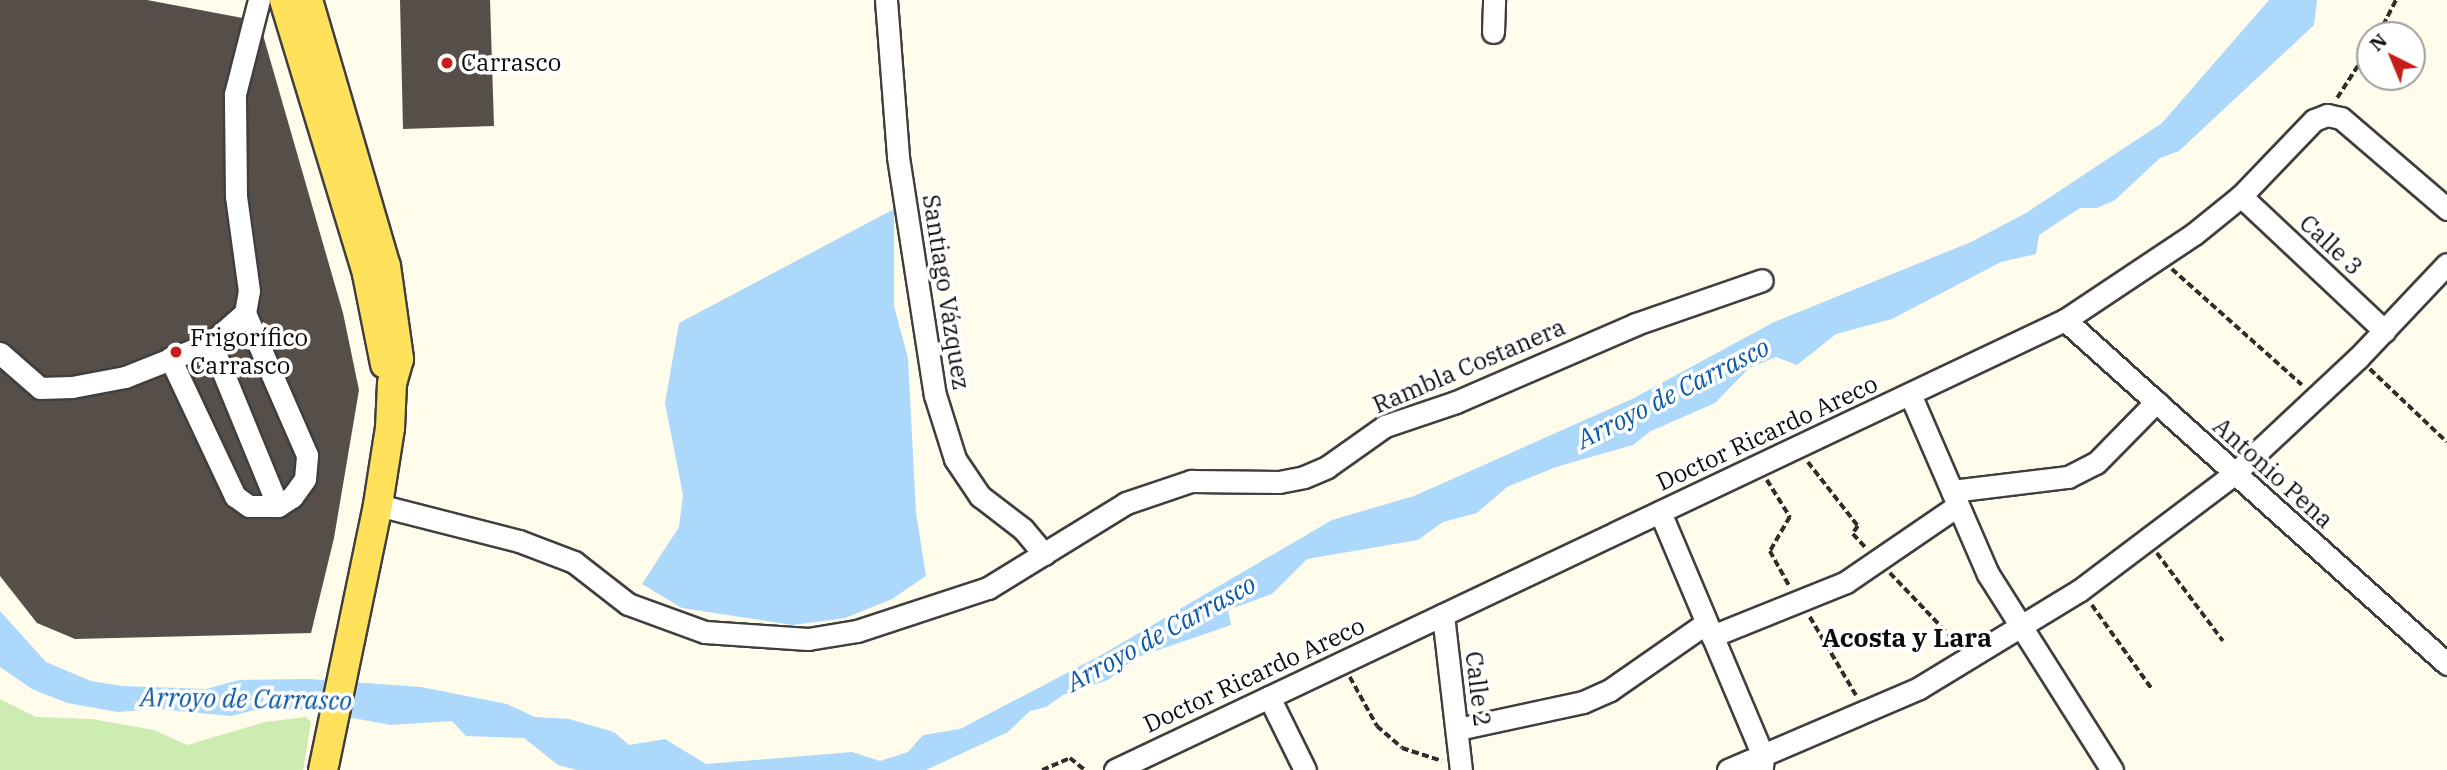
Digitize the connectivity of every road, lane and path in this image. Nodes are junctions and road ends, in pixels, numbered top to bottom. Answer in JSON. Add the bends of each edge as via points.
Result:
{"nodes":[{"id":1,"x":259,"y":0,"type":"edge"},
{"id":2,"x":284,"y":0,"type":"edge"},
{"id":3,"x":308,"y":0,"type":"edge"},
{"id":4,"x":886,"y":0,"type":"edge"},
{"id":5,"x":1494,"y":0,"type":"edge"},
{"id":6,"x":2396,"y":0,"type":"edge"},
{"id":7,"x":2385,"y":21,"type":"edge"},
{"id":8,"x":1493,"y":32,"type":"dead end"},
{"id":9,"x":2356,"y":69,"type":"edge"},
{"id":10,"x":2327,"y":115,"type":"junction"},
{"id":11,"x":2241,"y":196,"type":"junction"},
{"id":12,"x":2447,"y":209,"type":"edge"},
{"id":13,"x":2160,"y":259,"type":"junction"},
{"id":14,"x":2447,"y":264,"type":"edge"},
{"id":15,"x":1762,"y":280,"type":"dead end"},
{"id":16,"x":246,"y":313,"type":"junction"},
{"id":17,"x":2066,"y":320,"type":"junction"},
{"id":18,"x":2385,"y":331,"type":"junction"},
{"id":19,"x":212,"y":344,"type":"junction"},
{"id":20,"x":0,"y":353,"type":"edge"},
{"id":21,"x":170,"y":358,"type":"junction"},
{"id":22,"x":2358,"y":358,"type":"junction"},
{"id":23,"x":392,"y":383,"type":"junction"},
{"id":24,"x":1910,"y":394,"type":"junction"},
{"id":25,"x":2317,"y":398,"type":"junction"},
{"id":26,"x":2156,"y":402,"type":"junction"},
{"id":27,"x":2447,"y":442,"type":"edge"},
{"id":28,"x":2235,"y":473,"type":"junction"},
{"id":29,"x":1954,"y":499,"type":"junction"},
{"id":30,"x":378,"y":505,"type":"junction"},
{"id":31,"x":278,"y":506,"type":"junction"},
{"id":32,"x":1660,"y":512,"type":"junction"},
{"id":33,"x":2148,"y":540,"type":"junction"},
{"id":34,"x":1044,"y":554,"type":"junction"},
{"id":35,"x":2081,"y":590,"type":"junction"},
{"id":36,"x":1443,"y":615,"type":"junction"},
{"id":37,"x":2019,"y":629,"type":"junction"},
{"id":38,"x":1709,"y":630,"type":"junction"},
{"id":39,"x":2223,"y":640,"type":"dead end"},
{"id":40,"x":1344,"y":662,"type":"junction"},
{"id":41,"x":2447,"y":664,"type":"edge"},
{"id":42,"x":2152,"y":689,"type":"dead end"},
{"id":43,"x":1269,"y":697,"type":"junction"},
{"id":44,"x":1458,"y":729,"type":"junction"},
{"id":45,"x":324,"y":763,"type":"edge"},
{"id":46,"x":1763,"y":763,"type":"edge"},
{"id":47,"x":1460,"y":767,"type":"edge"},
{"id":48,"x":1042,"y":770,"type":"edge"},
{"id":49,"x":1085,"y":770,"type":"edge"},
{"id":50,"x":1115,"y":770,"type":"edge"},
{"id":51,"x":1305,"y":770,"type":"edge"},
{"id":52,"x":1728,"y":770,"type":"edge"},
{"id":53,"x":2112,"y":770,"type":"edge"}],
"edges":[{"from":1,"to":16,"type":"street","via":[[235,94],[236,196],[249,291]]},
{"from":2,"to":23,"type":"main road","via":[[367,274]]},
{"from":3,"to":23,"type":"main road","via":[[386,266],[399,359]]},
{"from":4,"to":34,"type":"street","name":"Santiago Vázquez","via":[[898,158],[935,395],[954,459],[980,496],[1023,528]]},
{"from":5,"to":8,"type":"street"},
{"from":6,"to":7,"type":"path"},
{"from":9,"to":10,"type":"path"},
{"from":10,"to":11,"type":"street","name":"Doctor Ricardo Areco","via":[[2314,120]]},
{"from":10,"to":12,"type":"street","via":[[2341,118]]},
{"from":11,"to":13,"type":"street","name":"Doctor Ricardo Areco"},
{"from":11,"to":18,"type":"street","name":"Calle 3"},
{"from":13,"to":17,"type":"street","name":"Doctor Ricardo Areco"},
{"from":13,"to":25,"type":"path"},
{"from":14,"to":18,"type":"street"},
{"from":15,"to":34,"type":"street","name":"Rambla Costanera","via":[[1636,324],[1456,402],[1385,426],[1304,477],[1279,482],[1191,481],[1126,503]]},
{"from":16,"to":19,"type":"street"},
{"from":16,"to":31,"type":"street","via":[[307,455],[305,479],[292,498]]},
{"from":17,"to":24,"type":"street","name":"Doctor Ricardo Areco"},
{"from":17,"to":26,"type":"street","name":"Antonio Pena"},
{"from":18,"to":22,"type":"street"},
{"from":19,"to":21,"type":"street"},
{"from":19,"to":31,"type":"street"},
{"from":20,"to":21,"type":"street","via":[[40,388],[125,377]]},
{"from":21,"to":31,"type":"street","via":[[235,496],[249,506]]},
{"from":22,"to":25,"type":"street"},
{"from":22,"to":27,"type":"path"},
{"from":23,"to":30,"type":"main road"},
{"from":24,"to":29,"type":"street"},
{"from":24,"to":32,"type":"street","name":"Doctor Ricardo Areco"},
{"from":25,"to":28,"type":"street"},
{"from":26,"to":28,"type":"street","name":"Antonio Pena"},
{"from":26,"to":29,"type":"street","via":[[2096,463],[2067,477]]},
{"from":28,"to":33,"type":"street"},
{"from":28,"to":41,"type":"street","name":"Antonio Pena"},
{"from":29,"to":37,"type":"street"},
{"from":29,"to":38,"type":"street","via":[[1846,582]]},
{"from":30,"to":34,"type":"street","name":"Rambla Costanera","via":[[519,541],[574,562],[628,604],[705,632],[749,636],[808,639],[858,631],[988,588]]},
{"from":30,"to":45,"type":"main road"},
{"from":32,"to":36,"type":"street","name":"Doctor Ricardo Areco"},
{"from":32,"to":38,"type":"street"},
{"from":33,"to":35,"type":"street"},
{"from":33,"to":39,"type":"path"},
{"from":35,"to":37,"type":"street"},
{"from":35,"to":42,"type":"path"},
{"from":36,"to":40,"type":"street","name":"Doctor Ricardo Areco"},
{"from":36,"to":44,"type":"street","name":"Calle 2"},
{"from":37,"to":46,"type":"street","via":[[1919,688]]},
{"from":37,"to":53,"type":"street"},
{"from":38,"to":44,"type":"street","via":[[1583,702]]},
{"from":38,"to":46,"type":"street"},
{"from":40,"to":43,"type":"street","name":"Doctor Ricardo Areco"},
{"from":40,"to":47,"type":"path","via":[[1360,702],[1377,726],[1402,748]]},
{"from":43,"to":50,"type":"street","name":"Doctor Ricardo Areco"},
{"from":43,"to":51,"type":"street"},
{"from":44,"to":47,"type":"street","name":"Calle 2"},
{"from":46,"to":52,"type":"street"},
{"from":48,"to":49,"type":"path","via":[[1070,758]]}]}
